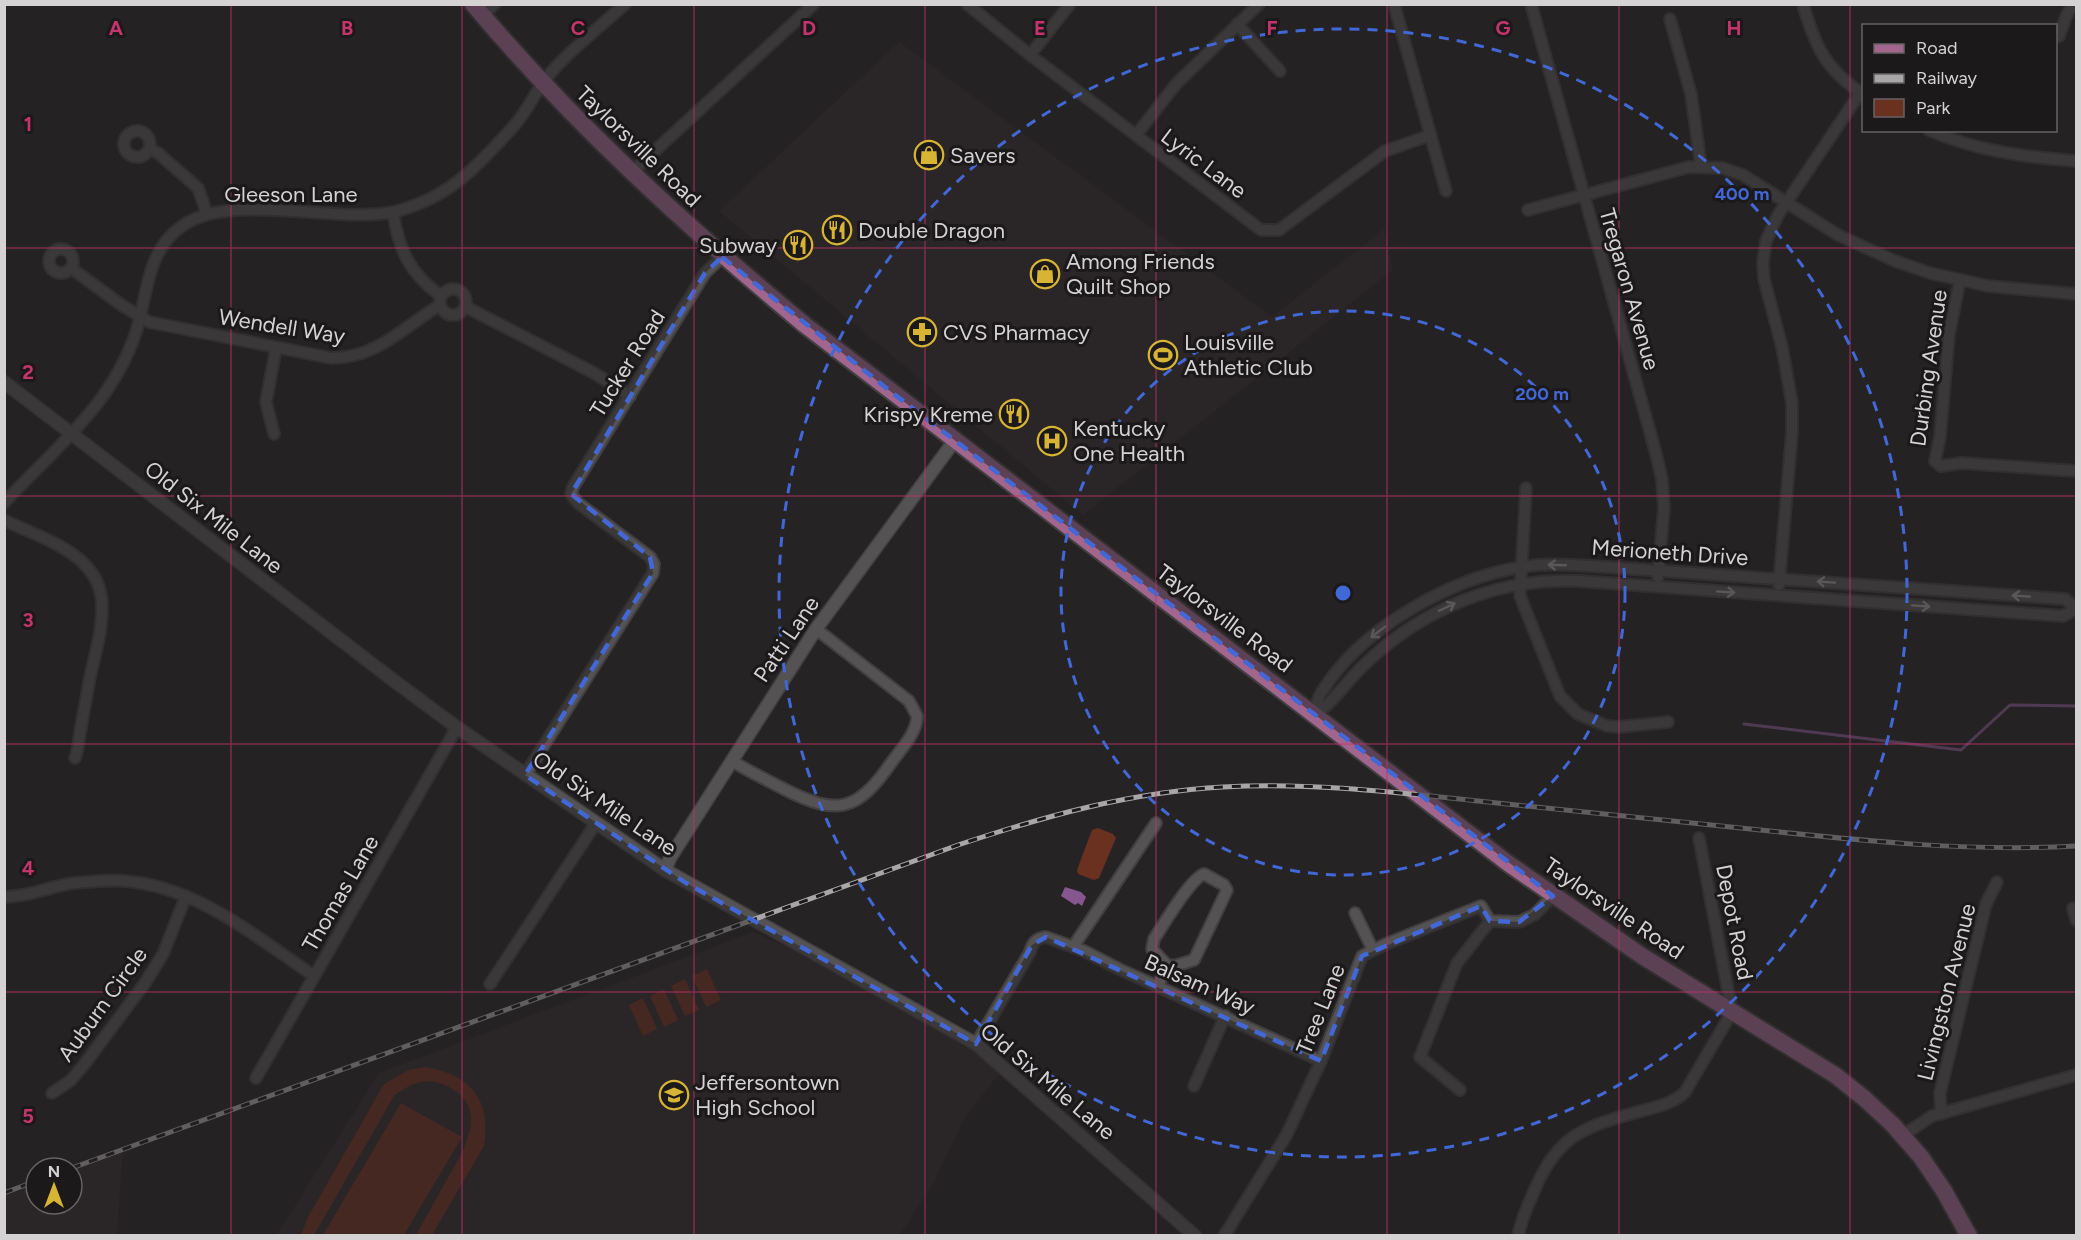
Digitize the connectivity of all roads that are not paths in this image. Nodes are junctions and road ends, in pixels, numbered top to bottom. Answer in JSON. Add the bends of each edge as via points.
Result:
{"nodes":[{"id":1,"x":625,"y":4,"type":"edge"},
{"id":2,"x":814,"y":4,"type":"edge"},
{"id":3,"x":967,"y":4,"type":"edge"},
{"id":4,"x":1070,"y":4,"type":"edge"},
{"id":5,"x":1259,"y":4,"type":"edge"},
{"id":6,"x":1394,"y":4,"type":"edge"},
{"id":7,"x":1531,"y":4,"type":"edge"},
{"id":8,"x":1803,"y":4,"type":"edge"},
{"id":9,"x":2074,"y":4,"type":"edge"},
{"id":10,"x":484,"y":8,"type":"edge"},
{"id":11,"x":1670,"y":19,"type":"dead end"},
{"id":12,"x":1237,"y":24,"type":"junction"},
{"id":13,"x":2059,"y":36,"type":"dead end"},
{"id":14,"x":1030,"y":55,"type":"junction"},
{"id":15,"x":1280,"y":71,"type":"dead end"},
{"id":16,"x":543,"y":85,"type":"junction"},
{"id":17,"x":1862,"y":94,"type":"edge"},
{"id":18,"x":1934,"y":132,"type":"edge"},
{"id":19,"x":1136,"y":135,"type":"junction"},
{"id":20,"x":1431,"y":135,"type":"junction"},
{"id":21,"x":149,"y":149,"type":"dead end"},
{"id":22,"x":2076,"y":161,"type":"edge"},
{"id":23,"x":1701,"y":166,"type":"junction"},
{"id":24,"x":631,"y":173,"type":"junction"},
{"id":25,"x":1446,"y":190,"type":"dead end"},
{"id":26,"x":1584,"y":195,"type":"junction"},
{"id":27,"x":1786,"y":203,"type":"junction"},
{"id":28,"x":1528,"y":210,"type":"dead end"},
{"id":29,"x":393,"y":212,"type":"junction"},
{"id":30,"x":207,"y":214,"type":"junction"},
{"id":31,"x":722,"y":257,"type":"junction"},
{"id":32,"x":71,"y":268,"type":"dead end"},
{"id":33,"x":1960,"y":280,"type":"junction"},
{"id":34,"x":2076,"y":294,"type":"edge"},
{"id":35,"x":441,"y":300,"type":"junction"},
{"id":36,"x":466,"y":307,"type":"junction"},
{"id":37,"x":140,"y":316,"type":"junction"},
{"id":38,"x":276,"y":348,"type":"junction"},
{"id":39,"x":4,"y":382,"type":"edge"},
{"id":40,"x":630,"y":396,"type":"junction"},
{"id":41,"x":72,"y":434,"type":"junction"},
{"id":42,"x":274,"y":434,"type":"dead end"},
{"id":43,"x":955,"y":440,"type":"junction"},
{"id":44,"x":2076,"y":471,"type":"edge"},
{"id":45,"x":1526,"y":488,"type":"dead end"},
{"id":46,"x":4,"y":503,"type":"edge"},
{"id":47,"x":4,"y":520,"type":"edge"},
{"id":48,"x":1521,"y":567,"type":"junction"},
{"id":49,"x":1659,"y":570,"type":"junction"},
{"id":50,"x":1779,"y":579,"type":"junction"},
{"id":51,"x":1521,"y":583,"type":"junction"},
{"id":52,"x":1658,"y":587,"type":"junction"},
{"id":53,"x":1778,"y":596,"type":"junction"},
{"id":54,"x":2076,"y":597,"type":"edge"},
{"id":55,"x":2076,"y":609,"type":"edge"},
{"id":56,"x":816,"y":629,"type":"junction"},
{"id":57,"x":1315,"y":715,"type":"junction"},
{"id":58,"x":1668,"y":722,"type":"dead end"},
{"id":59,"x":455,"y":726,"type":"junction"},
{"id":60,"x":75,"y":758,"type":"dead end"},
{"id":61,"x":732,"y":761,"type":"junction"},
{"id":62,"x":525,"y":775,"type":"junction"},
{"id":63,"x":596,"y":823,"type":"junction"},
{"id":64,"x":1156,"y":823,"type":"dead end"},
{"id":65,"x":1699,"y":838,"type":"dead end"},
{"id":66,"x":665,"y":870,"type":"junction"},
{"id":67,"x":1997,"y":882,"type":"dead end"},
{"id":68,"x":186,"y":896,"type":"junction"},
{"id":69,"x":1554,"y":896,"type":"junction"},
{"id":70,"x":4,"y":897,"type":"edge"},
{"id":71,"x":2073,"y":908,"type":"dead end"},
{"id":72,"x":1355,"y":913,"type":"dead end"},
{"id":73,"x":2076,"y":920,"type":"edge"},
{"id":74,"x":1490,"y":921,"type":"junction"},
{"id":75,"x":1068,"y":945,"type":"junction"},
{"id":76,"x":1373,"y":950,"type":"junction"},
{"id":77,"x":1167,"y":966,"type":"junction"},
{"id":78,"x":314,"y":975,"type":"junction"},
{"id":79,"x":490,"y":984,"type":"dead end"},
{"id":80,"x":1158,"y":986,"type":"junction"},
{"id":81,"x":1732,"y":1012,"type":"junction"},
{"id":82,"x":1226,"y":1016,"type":"junction"},
{"id":83,"x":976,"y":1044,"type":"junction"},
{"id":84,"x":1321,"y":1061,"type":"junction"},
{"id":85,"x":2076,"y":1075,"type":"edge"},
{"id":86,"x":255,"y":1078,"type":"dead end"},
{"id":87,"x":1194,"y":1086,"type":"dead end"},
{"id":88,"x":1460,"y":1089,"type":"dead end"},
{"id":89,"x":52,"y":1093,"type":"dead end"},
{"id":90,"x":1941,"y":1114,"type":"junction"},
{"id":91,"x":1902,"y":1136,"type":"junction"},
{"id":92,"x":1195,"y":1236,"type":"edge"},
{"id":93,"x":1224,"y":1236,"type":"edge"},
{"id":94,"x":1518,"y":1236,"type":"edge"},
{"id":95,"x":1969,"y":1236,"type":"edge"}],
"edges":[{"from":1,"to":16,"type":"street","name":"Gleeson Lane","via":[[553,69]]},
{"from":2,"to":24,"type":"street"},
{"from":3,"to":14,"type":"street","name":"Lyric Lane"},
{"from":4,"to":14,"type":"street"},
{"from":5,"to":12,"type":"street"},
{"from":6,"to":20,"type":"street"},
{"from":7,"to":26,"type":"street","name":"Tregaron Avenue"},
{"from":8,"to":17,"type":"street","via":[[1821,53]]},
{"from":9,"to":13,"type":"street"},
{"from":10,"to":16,"type":"main road","name":"Taylorsville Road"},
{"from":11,"to":23,"type":"street","via":[[1691,94]]},
{"from":12,"to":15,"type":"street"},
{"from":12,"to":19,"type":"street","via":[[1177,83]]},
{"from":14,"to":19,"type":"street","name":"Lyric Lane"},
{"from":16,"to":24,"type":"main road","name":"Taylorsville Road"},
{"from":16,"to":29,"type":"street","name":"Gleeson Lane","via":[[516,123],[464,178],[432,198]]},
{"from":17,"to":27,"type":"street"},
{"from":18,"to":22,"type":"street","via":[[1978,148]]},
{"from":19,"to":20,"type":"street","name":"Lyric Lane","via":[[1256,226],[1269,231],[1284,226],[1385,151]]},
{"from":20,"to":25,"type":"street"},
{"from":21,"to":30,"type":"street","via":[[198,188]]},
{"from":23,"to":26,"type":"street"},
{"from":23,"to":27,"type":"street","via":[[1733,171]]},
{"from":24,"to":31,"type":"main road","name":"Taylorsville Road"},
{"from":26,"to":28,"type":"street"},
{"from":26,"to":49,"type":"street","name":"Tregaron Avenue","via":[[1662,479]]},
{"from":27,"to":33,"type":"street","via":[[1863,248]]},
{"from":27,"to":50,"type":"street","via":[[1769,232],[1762,262],[1792,403]]},
{"from":29,"to":30,"type":"street","name":"Gleeson Lane","via":[[237,210]]},
{"from":29,"to":35,"type":"street","via":[[399,244],[409,264]]},
{"from":30,"to":37,"type":"street","name":"Gleeson Lane","via":[[182,226],[163,244],[152,265]]},
{"from":31,"to":40,"type":"street","name":"Tucker Road","via":[[705,273]]},
{"from":31,"to":43,"type":"main road","name":"Taylorsville Road"},
{"from":32,"to":37,"type":"street","name":"Wendell Way"},
{"from":33,"to":34,"type":"street","via":[[2016,290]]},
{"from":33,"to":44,"type":"street","name":"Durbing Avenue","via":[[1949,335],[1935,461],[1941,466],[1961,463]]},
{"from":35,"to":36,"type":"street","via":[[445,312],[452,315]]},
{"from":35,"to":36,"type":"street","via":[[448,290],[461,291]]},
{"from":35,"to":38,"type":"street","name":"Wendell Way","via":[[388,342],[359,356],[332,358]]},
{"from":36,"to":40,"type":"street","via":[[594,373]]},
{"from":37,"to":38,"type":"street","name":"Wendell Way","via":[[149,322]]},
{"from":37,"to":41,"type":"street","name":"Gleeson Lane","via":[[116,377]]},
{"from":38,"to":42,"type":"street","via":[[266,402]]},
{"from":39,"to":41,"type":"street","name":"Old Six Mile Lane"},
{"from":40,"to":62,"type":"street","name":"Tucker Road","via":[[575,482],[572,494],[578,503],[650,557],[653,573]]},
{"from":41,"to":46,"type":"street","name":"Gleeson Lane"},
{"from":41,"to":59,"type":"street","name":"Old Six Mile Lane"},
{"from":43,"to":56,"type":"street","name":"Patti Lane"},
{"from":43,"to":57,"type":"main road","name":"Taylorsville Road"},
{"from":45,"to":48,"type":"street"},
{"from":47,"to":60,"type":"street","via":[[74,554],[93,572],[100,588],[102,611]]},
{"from":49,"to":48,"type":"street","name":"Merioneth Drive","one_way":true,"via":[[1549,564]]},
{"from":48,"to":51,"type":"street"},
{"from":48,"to":57,"type":"street","name":"Merioneth Drive","one_way":true,"via":[[1441,592],[1377,633],[1319,694]]},
{"from":49,"to":50,"type":"street","name":"Merioneth Drive"},
{"from":49,"to":52,"type":"street","name":"Tregaron Avenue"},
{"from":50,"to":53,"type":"street"},
{"from":55,"to":50,"type":"street","name":"Merioneth Drive","one_way":true,"via":[[2065,599]]},
{"from":51,"to":52,"type":"street","via":[[1552,580]]},
{"from":57,"to":51,"type":"street","one_way":true,"via":[[1332,703],[1374,656],[1410,627],[1467,599]]},
{"from":51,"to":58,"type":"street","via":[[1520,596],[1546,666],[1571,709],[1607,726]]},
{"from":52,"to":53,"type":"street","one_way":true},
{"from":53,"to":55,"type":"street","one_way":true,"via":[[2063,616]]},
{"from":54,"to":55,"type":"street"},
{"from":56,"to":61,"type":"street","name":"Patti Lane"},
{"from":56,"to":61,"type":"street","via":[[909,701],[917,716],[914,730],[877,783],[858,799],[842,805],[815,804]]},
{"from":57,"to":69,"type":"main road","name":"Taylorsville Road"},
{"from":59,"to":62,"type":"street","name":"Old Six Mile Lane"},
{"from":59,"to":78,"type":"street","name":"Thomas Lane"},
{"from":61,"to":66,"type":"street","name":"Patti Lane"},
{"from":62,"to":63,"type":"street","name":"Old Six Mile Lane"},
{"from":63,"to":66,"type":"street","name":"Old Six Mile Lane"},
{"from":63,"to":79,"type":"street"},
{"from":64,"to":75,"type":"street"},
{"from":65,"to":81,"type":"street","name":"Depot Road"},
{"from":66,"to":83,"type":"street","name":"Old Six Mile Lane"},
{"from":67,"to":90,"type":"street","name":"Livingston Avenue","via":[[1986,904],[1940,1093]]},
{"from":68,"to":70,"type":"street","via":[[164,888],[103,881]]},
{"from":68,"to":78,"type":"street","via":[[222,914]]},
{"from":68,"to":89,"type":"street","name":"Auburn Circle","via":[[163,954],[145,982],[70,1081]]},
{"from":69,"to":74,"type":"street","name":"Tree Lane","via":[[1534,915],[1519,922]]},
{"from":69,"to":81,"type":"main road","name":"Taylorsville Road"},
{"from":71,"to":73,"type":"street"},
{"from":72,"to":76,"type":"street"},
{"from":74,"to":76,"type":"street","name":"Tree Lane","via":[[1481,906]]},
{"from":74,"to":88,"type":"street","via":[[1457,963],[1420,1057]]},
{"from":75,"to":80,"type":"street","name":"Balsam Way"},
{"from":75,"to":83,"type":"street","name":"Balsam Way","via":[[1046,937],[1035,941]]},
{"from":76,"to":84,"type":"street","name":"Tree Lane","via":[[1362,956]]},
{"from":77,"to":77,"type":"street","via":[[1194,960],[1227,890],[1213,878],[1198,876],[1154,939],[1152,949]]},
{"from":77,"to":80,"type":"street"},
{"from":78,"to":86,"type":"street","name":"Thomas Lane"},
{"from":80,"to":82,"type":"street","name":"Balsam Way"},
{"from":81,"to":91,"type":"main road","name":"Taylorsville Road","via":[[1835,1075]]},
{"from":81,"to":94,"type":"street","via":[[1679,1098],[1592,1125],[1557,1150],[1543,1169]]},
{"from":82,"to":84,"type":"street","name":"Balsam Way"},
{"from":82,"to":87,"type":"street"},
{"from":83,"to":92,"type":"street","name":"Old Six Mile Lane"},
{"from":84,"to":93,"type":"street","name":"Tree Lane","via":[[1286,1136]]},
{"from":85,"to":90,"type":"street"},
{"from":90,"to":91,"type":"street"},
{"from":91,"to":95,"type":"main road","name":"Taylorsville Road","via":[[1944,1191]]}]}
